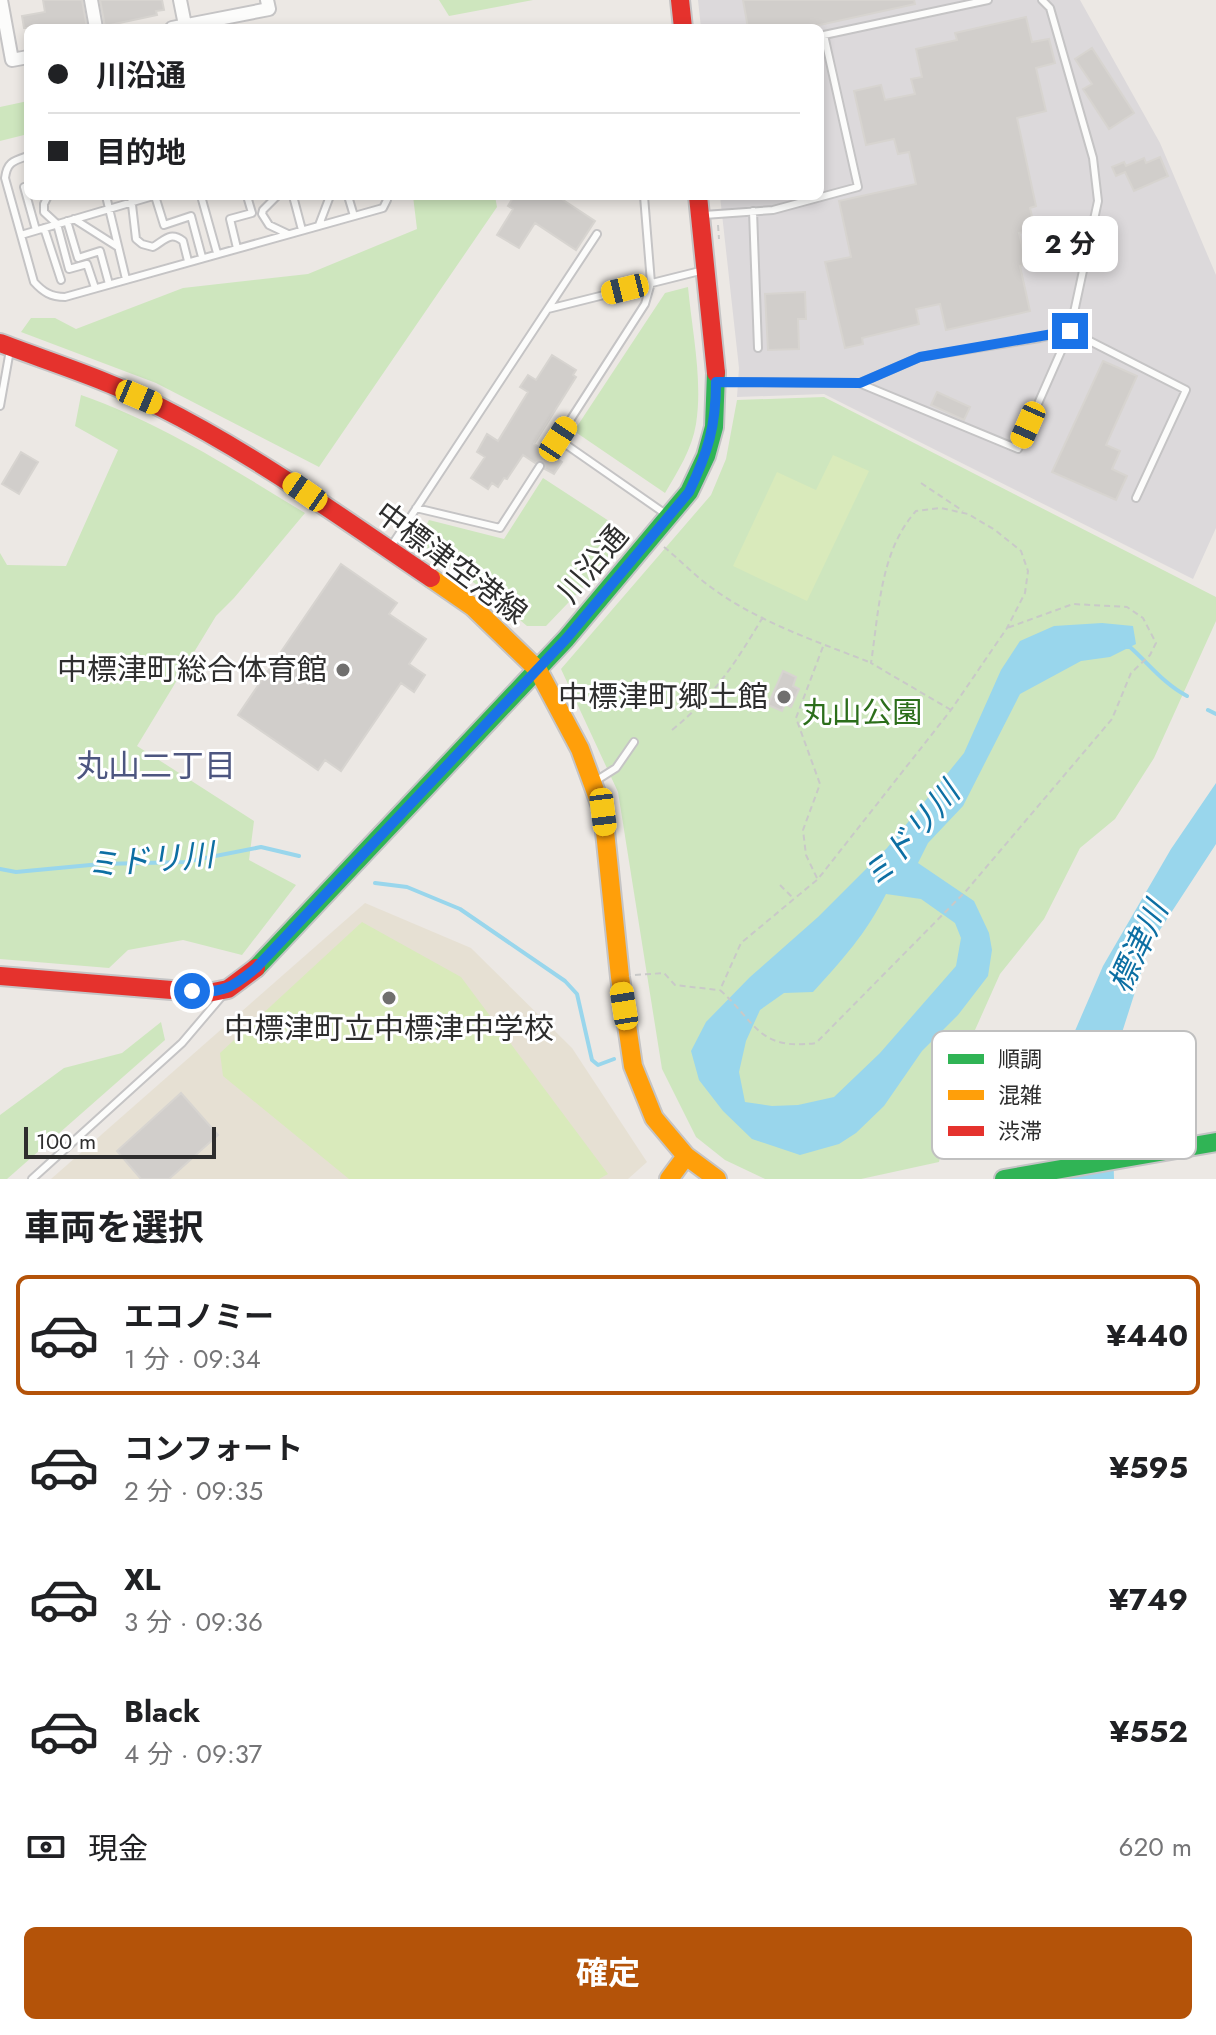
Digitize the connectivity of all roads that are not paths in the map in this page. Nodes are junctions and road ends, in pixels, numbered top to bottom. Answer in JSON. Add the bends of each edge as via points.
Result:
{"nodes":[{"id":1,"x":1,"y":0,"type":"edge"},
{"id":2,"x":91,"y":0,"type":"edge"},
{"id":3,"x":180,"y":0,"type":"edge"},
{"id":4,"x":267,"y":0,"type":"edge"},
{"id":5,"x":680,"y":0,"type":"edge"},
{"id":6,"x":988,"y":0,"type":"edge"},
{"id":7,"x":1042,"y":0,"type":"edge"},
{"id":8,"x":95,"y":24,"type":"edge"},
{"id":9,"x":178,"y":24,"type":"edge"},
{"id":10,"x":193,"y":24,"type":"edge"},
{"id":11,"x":683,"y":24,"type":"edge"},
{"id":12,"x":824,"y":35,"type":"edge"},
{"id":13,"x":824,"y":35,"type":"edge"},
{"id":14,"x":24,"y":58,"type":"edge"},
{"id":15,"x":24,"y":157,"type":"edge"},
{"id":16,"x":824,"y":196,"type":"edge"},
{"id":17,"x":29,"y":200,"type":"edge"},
{"id":18,"x":46,"y":200,"type":"edge"},
{"id":19,"x":107,"y":200,"type":"edge"},
{"id":20,"x":129,"y":200,"type":"edge"},
{"id":21,"x":132,"y":200,"type":"edge"},
{"id":22,"x":152,"y":200,"type":"edge"},
{"id":23,"x":202,"y":200,"type":"edge"},
{"id":24,"x":248,"y":200,"type":"edge"},
{"id":25,"x":274,"y":200,"type":"edge"},
{"id":26,"x":294,"y":200,"type":"edge"},
{"id":27,"x":328,"y":200,"type":"edge"},
{"id":28,"x":349,"y":200,"type":"edge"},
{"id":29,"x":387,"y":200,"type":"edge"},
{"id":30,"x":644,"y":200,"type":"edge"},
{"id":31,"x":698,"y":200,"type":"edge"},
{"id":32,"x":810,"y":200,"type":"edge"},
{"id":33,"x":109,"y":208,"type":"junction"},
{"id":34,"x":753,"y":211,"type":"junction"},
{"id":35,"x":700,"y":215,"type":"junction"},
{"id":36,"x":354,"y":216,"type":"junction"},
{"id":37,"x":70,"y":220,"type":"junction"},
{"id":38,"x":57,"y":224,"type":"junction"},
{"id":39,"x":319,"y":225,"type":"junction"},
{"id":40,"x":40,"y":229,"type":"junction"},
{"id":41,"x":302,"y":230,"type":"junction"},
{"id":42,"x":96,"y":233,"type":"junction"},
{"id":43,"x":288,"y":234,"type":"junction"},
{"id":44,"x":597,"y":234,"type":"dead end"},
{"id":45,"x":21,"y":235,"type":"junction"},
{"id":46,"x":91,"y":242,"type":"dead end"},
{"id":47,"x":118,"y":247,"type":"junction"},
{"id":48,"x":237,"y":248,"type":"junction"},
{"id":49,"x":217,"y":253,"type":"junction"},
{"id":50,"x":202,"y":257,"type":"junction"},
{"id":51,"x":54,"y":258,"type":"junction"},
{"id":52,"x":43,"y":261,"type":"dead end"},
{"id":53,"x":188,"y":261,"type":"junction"},
{"id":54,"x":707,"y":269,"type":"junction"},
{"id":55,"x":126,"y":279,"type":"junction"},
{"id":56,"x":61,"y":280,"type":"dead end"},
{"id":57,"x":651,"y":283,"type":"junction"},
{"id":58,"x":109,"y":284,"type":"junction"},
{"id":59,"x":95,"y":288,"type":"junction"},
{"id":60,"x":548,"y":309,"type":"junction"},
{"id":61,"x":1070,"y":331,"type":"junction"},
{"id":62,"x":5,"y":345,"type":"edge"},
{"id":63,"x":758,"y":348,"type":"dead end"},
{"id":64,"x":716,"y":382,"type":"junction"},
{"id":65,"x":860,"y":383,"type":"junction"},
{"id":66,"x":0,"y":406,"type":"edge"},
{"id":67,"x":558,"y":439,"type":"junction"},
{"id":68,"x":549,"y":453,"type":"dead end"},
{"id":69,"x":540,"y":466,"type":"dead end"},
{"id":70,"x":1136,"y":498,"type":"dead end"},
{"id":71,"x":416,"y":508,"type":"junction"},
{"id":72,"x":670,"y":517,"type":"junction"},
{"id":73,"x":390,"y":548,"type":"junction"},
{"id":74,"x":538,"y":670,"type":"junction"},
{"id":75,"x":634,"y":742,"type":"dead end"},
{"id":76,"x":594,"y":782,"type":"junction"},
{"id":77,"x":0,"y":976,"type":"edge"},
{"id":78,"x":228,"y":989,"type":"junction"},
{"id":79,"x":1216,"y":1142,"type":"edge"},
{"id":80,"x":1196,"y":1145,"type":"edge"},
{"id":81,"x":686,"y":1156,"type":"junction"},
{"id":82,"x":1115,"y":1159,"type":"edge"},
{"id":83,"x":32,"y":1179,"type":"edge"},
{"id":84,"x":669,"y":1179,"type":"edge"},
{"id":85,"x":717,"y":1179,"type":"edge"},
{"id":86,"x":1004,"y":1179,"type":"edge"}],
"edges":[{"from":1,"to":14,"type":"street","via":[[12,60]]},
{"from":2,"to":8,"type":"street"},
{"from":3,"to":9,"type":"street"},
{"from":4,"to":10,"type":"street","via":[[269,9]]},
{"from":5,"to":11,"type":"main road"},
{"from":6,"to":13,"type":"lane"},
{"from":7,"to":61,"type":"lane","via":[[1050,8],[1093,158],[1098,201]]},
{"from":12,"to":16,"type":"lane","via":[[858,187]]},
{"from":15,"to":45,"type":"lane","via":[[11,161],[5,178]]},
{"from":17,"to":40,"type":"lane"},
{"from":18,"to":38,"type":"lane","via":[[44,212]]},
{"from":19,"to":33,"type":"lane"},
{"from":20,"to":33,"type":"lane"},
{"from":21,"to":53,"type":"lane","via":[[136,239],[153,247],[164,238],[178,237]]},
{"from":22,"to":50,"type":"lane","via":[[164,225],[191,216]]},
{"from":23,"to":49,"type":"lane"},
{"from":24,"to":48,"type":"lane","via":[[252,213],[230,219]]},
{"from":25,"to":43,"type":"lane","via":[[262,214],[269,225]]},
{"from":26,"to":41,"type":"lane"},
{"from":27,"to":39,"type":"lane"},
{"from":28,"to":36,"type":"lane"},
{"from":29,"to":36,"type":"lane","via":[[383,208]]},
{"from":30,"to":57,"type":"lane"},
{"from":31,"to":35,"type":"main road","name":"川沿通"},
{"from":32,"to":34,"type":"lane"},
{"from":33,"to":37,"type":"lane"},
{"from":33,"to":47,"type":"lane"},
{"from":34,"to":35,"type":"lane"},
{"from":34,"to":63,"type":"lane"},
{"from":35,"to":54,"type":"main road","name":"川沿通"},
{"from":36,"to":39,"type":"lane"},
{"from":37,"to":38,"type":"lane"},
{"from":37,"to":42,"type":"lane"},
{"from":37,"to":58,"type":"lane","via":[[78,258],[100,251]]},
{"from":38,"to":40,"type":"lane"},
{"from":38,"to":59,"type":"lane","via":[[69,269],[87,264]]},
{"from":39,"to":41,"type":"lane"},
{"from":40,"to":45,"type":"lane"},
{"from":40,"to":51,"type":"lane"},
{"from":41,"to":43,"type":"lane"},
{"from":42,"to":46,"type":"lane"},
{"from":42,"to":47,"type":"lane"},
{"from":43,"to":48,"type":"lane"},
{"from":44,"to":60,"type":"lane"},
{"from":45,"to":59,"type":"lane","via":[[34,282],[46,293],[65,297]]},
{"from":47,"to":55,"type":"lane"},
{"from":48,"to":49,"type":"lane"},
{"from":49,"to":50,"type":"lane"},
{"from":50,"to":53,"type":"lane"},
{"from":51,"to":52,"type":"lane"},
{"from":51,"to":56,"type":"lane"},
{"from":53,"to":55,"type":"lane"},
{"from":54,"to":57,"type":"lane"},
{"from":54,"to":64,"type":"main road","name":"川沿通"},
{"from":55,"to":58,"type":"lane"},
{"from":57,"to":60,"type":"lane"},
{"from":57,"to":67,"type":"lane","via":[[645,304]]},
{"from":58,"to":59,"type":"lane"},
{"from":60,"to":71,"type":"lane"},
{"from":61,"to":65,"type":"lane","via":[[920,357]]},
{"from":61,"to":65,"type":"lane","via":[[1018,449]]},
{"from":61,"to":70,"type":"lane","via":[[1186,390]]},
{"from":62,"to":66,"type":"lane"},
{"from":62,"to":73,"type":"main road","name":"中標津空港線","via":[[159,406],[281,476]]},
{"from":64,"to":65,"type":"lane"},
{"from":64,"to":72,"type":"main road","name":"川沿通","via":[[716,417],[702,466]]},
{"from":67,"to":68,"type":"lane"},
{"from":67,"to":72,"type":"lane"},
{"from":69,"to":71,"type":"lane","via":[[500,528]]},
{"from":71,"to":73,"type":"lane"},
{"from":72,"to":74,"type":"main road","name":"川沿通"},
{"from":73,"to":74,"type":"main road","name":"中標津空港線","via":[[473,607]]},
{"from":74,"to":76,"type":"main road","name":"中標津空港線"},
{"from":74,"to":78,"type":"main road","name":"川沿通","via":[[256,968]]},
{"from":75,"to":76,"type":"lane","via":[[616,768]]},
{"from":76,"to":81,"type":"main road","name":"中標津空港線","via":[[603,812],[633,1066],[654,1118]]},
{"from":77,"to":78,"type":"main road","via":[[208,993]]},
{"from":78,"to":83,"type":"lane","via":[[182,1043]]},
{"from":79,"to":80,"type":"main road"},
{"from":81,"to":84,"type":"main road"},
{"from":81,"to":85,"type":"main road","name":"中標津空港線"},
{"from":82,"to":86,"type":"main road"}]}
